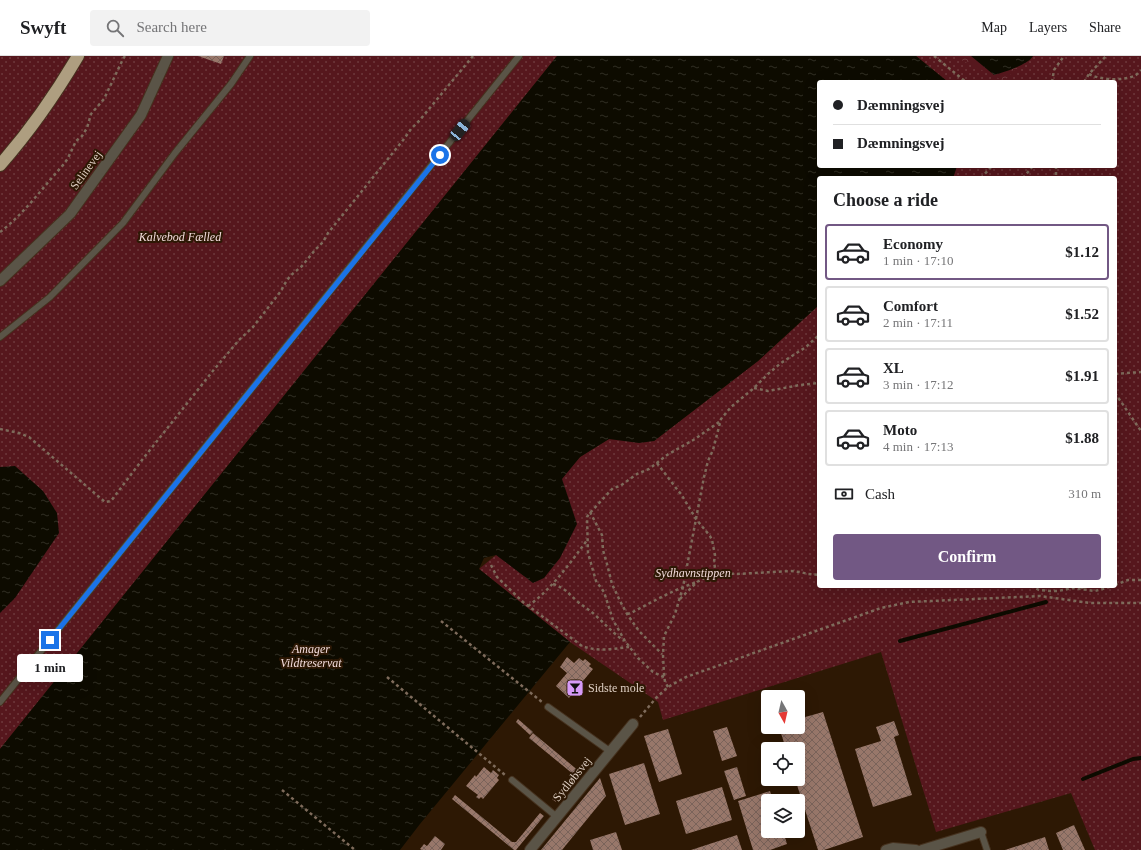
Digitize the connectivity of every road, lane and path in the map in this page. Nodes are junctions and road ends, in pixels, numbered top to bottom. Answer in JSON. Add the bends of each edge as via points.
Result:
{"nodes":[{"id":1,"x":78,"y":56,"type":"edge"},
{"id":2,"x":126,"y":56,"type":"edge"},
{"id":3,"x":168,"y":56,"type":"edge"},
{"id":4,"x":250,"y":56,"type":"edge"},
{"id":5,"x":472,"y":56,"type":"edge"},
{"id":6,"x":520,"y":56,"type":"edge"},
{"id":7,"x":934,"y":56,"type":"edge"},
{"id":8,"x":1064,"y":56,"type":"edge"},
{"id":9,"x":1106,"y":56,"type":"edge"},
{"id":10,"x":1141,"y":70,"type":"edge"},
{"id":11,"x":1089,"y":74,"type":"junction"},
{"id":12,"x":964,"y":80,"type":"edge"},
{"id":13,"x":1052,"y":80,"type":"edge"},
{"id":14,"x":1085,"y":80,"type":"edge"},
{"id":15,"x":0,"y":165,"type":"edge"},
{"id":16,"x":990,"y":168,"type":"edge"},
{"id":17,"x":983,"y":176,"type":"edge"},
{"id":18,"x":0,"y":232,"type":"edge"},
{"id":19,"x":0,"y":281,"type":"edge"},
{"id":20,"x":0,"y":337,"type":"edge"},
{"id":21,"x":817,"y":337,"type":"edge"},
{"id":22,"x":1141,"y":372,"type":"edge"},
{"id":23,"x":1117,"y":374,"type":"edge"},
{"id":24,"x":817,"y":383,"type":"edge"},
{"id":25,"x":754,"y":388,"type":"junction"},
{"id":26,"x":1117,"y":396,"type":"edge"},
{"id":27,"x":720,"y":422,"type":"junction"},
{"id":28,"x":0,"y":429,"type":"edge"},
{"id":29,"x":1141,"y":431,"type":"edge"},
{"id":30,"x":657,"y":463,"type":"junction"},
{"id":31,"x":590,"y":512,"type":"junction"},
{"id":32,"x":696,"y":519,"type":"junction"},
{"id":33,"x":588,"y":539,"type":"junction"},
{"id":34,"x":491,"y":565,"type":"dead end"},
{"id":35,"x":719,"y":573,"type":"junction"},
{"id":36,"x":817,"y":575,"type":"edge"},
{"id":37,"x":1141,"y":580,"type":"edge"},
{"id":38,"x":697,"y":582,"type":"junction"},
{"id":39,"x":553,"y":584,"type":"junction"},
{"id":40,"x":1117,"y":585,"type":"edge"},
{"id":41,"x":683,"y":587,"type":"junction"},
{"id":42,"x":1035,"y":588,"type":"edge"},
{"id":43,"x":1073,"y":588,"type":"edge"},
{"id":44,"x":1073,"y":588,"type":"edge"},
{"id":45,"x":1106,"y":588,"type":"edge"},
{"id":46,"x":1081,"y":589,"type":"joint"},
{"id":47,"x":679,"y":600,"type":"junction"},
{"id":48,"x":1141,"y":603,"type":"edge"},
{"id":49,"x":528,"y":606,"type":"junction"},
{"id":50,"x":627,"y":614,"type":"junction"},
{"id":51,"x":441,"y":621,"type":"dead end"},
{"id":52,"x":625,"y":641,"type":"junction"},
{"id":53,"x":629,"y":647,"type":"junction"},
{"id":54,"x":663,"y":655,"type":"junction"},
{"id":55,"x":387,"y":677,"type":"dead end"},
{"id":56,"x":664,"y":678,"type":"junction"},
{"id":57,"x":668,"y":687,"type":"junction"},
{"id":58,"x":0,"y":702,"type":"edge"},
{"id":59,"x":548,"y":707,"type":"joint"},
{"id":60,"x":633,"y":724,"type":"joint"},
{"id":61,"x":611,"y":752,"type":"junction"},
{"id":62,"x":512,"y":780,"type":"joint"},
{"id":63,"x":282,"y":790,"type":"dead end"},
{"id":64,"x":557,"y":817,"type":"junction"},
{"id":65,"x":980,"y":832,"type":"joint"},
{"id":66,"x":355,"y":850,"type":"edge"},
{"id":67,"x":530,"y":850,"type":"edge"},
{"id":68,"x":886,"y":850,"type":"edge"},
{"id":69,"x":916,"y":850,"type":"edge"},
{"id":70,"x":922,"y":850,"type":"edge"},
{"id":71,"x":987,"y":850,"type":"edge"}],
"edges":[{"from":1,"to":15,"type":"highway","via":[[43,111]]},
{"from":2,"to":18,"type":"path","via":[[104,99],[91,114],[87,128],[76,141],[64,164],[31,204]]},
{"from":3,"to":19,"type":"street","name":"Selinevej","via":[[141,115],[70,214]]},
{"from":4,"to":20,"type":"lane","via":[[123,223],[50,297]]},
{"from":5,"to":28,"type":"path","via":[[323,242],[290,276],[253,328],[217,367],[112,501],[105,502],[95,495],[29,437]]},
{"from":6,"to":58,"type":"lane"},
{"from":7,"to":12,"type":"path"},
{"from":8,"to":13,"type":"path","via":[[1054,70]]},
{"from":9,"to":11,"type":"path"},
{"from":10,"to":11,"type":"path","via":[[1132,77],[1112,79]]},
{"from":11,"to":14,"type":"path"},
{"from":16,"to":17,"type":"path"},
{"from":21,"to":25,"type":"path","via":[[781,363]]},
{"from":22,"to":23,"type":"path"},
{"from":24,"to":25,"type":"path","via":[[768,391]]},
{"from":25,"to":27,"type":"path","via":[[731,407]]},
{"from":26,"to":29,"type":"path"},
{"from":27,"to":30,"type":"path"},
{"from":27,"to":32,"type":"path","via":[[704,477]]},
{"from":30,"to":31,"type":"path","via":[[613,488]]},
{"from":30,"to":32,"type":"path"},
{"from":31,"to":33,"type":"path"},
{"from":31,"to":50,"type":"path","via":[[602,535],[603,550],[612,584]]},
{"from":32,"to":35,"type":"path","via":[[712,540],[715,568]]},
{"from":32,"to":41,"type":"path"},
{"from":33,"to":39,"type":"path"},
{"from":33,"to":52,"type":"path","via":[[588,553],[596,581],[604,592],[613,620]]},
{"from":34,"to":49,"type":"path","via":[[497,577]]},
{"from":35,"to":36,"type":"path","via":[[791,571]]},
{"from":35,"to":38,"type":"path"},
{"from":37,"to":40,"type":"path","via":[[1128,580]]},
{"from":38,"to":41,"type":"path"},
{"from":38,"to":47,"type":"path"},
{"from":39,"to":49,"type":"path"},
{"from":39,"to":52,"type":"path","via":[[569,593]]},
{"from":41,"to":47,"type":"path"},
{"from":41,"to":50,"type":"path"},
{"from":42,"to":43,"type":"path","via":[[1050,592]]},
{"from":44,"to":46,"type":"path"},
{"from":45,"to":46,"type":"path","via":[[1095,591]]},
{"from":47,"to":54,"type":"path","via":[[664,636]]},
{"from":48,"to":57,"type":"path","via":[[1090,603],[1040,596],[910,602],[881,608],[843,621],[686,677]]},
{"from":49,"to":53,"type":"path","via":[[582,646],[603,650]]},
{"from":50,"to":54,"type":"path","via":[[639,631]]},
{"from":51,"to":59,"type":"path"},
{"from":52,"to":53,"type":"path"},
{"from":53,"to":56,"type":"path","via":[[653,672]]},
{"from":54,"to":56,"type":"path"},
{"from":55,"to":62,"type":"path"},
{"from":56,"to":57,"type":"path"},
{"from":57,"to":60,"type":"path"},
{"from":59,"to":61,"type":"lane"},
{"from":60,"to":61,"type":"street","name":"Sydløbsvej"},
{"from":61,"to":64,"type":"street","name":"Sydløbsvej"},
{"from":62,"to":64,"type":"lane"},
{"from":63,"to":66,"type":"path"},
{"from":64,"to":67,"type":"street","name":"Sydløbsvej"},
{"from":65,"to":70,"type":"street"},
{"from":65,"to":71,"type":"lane"},
{"from":68,"to":69,"type":"street"}]}
